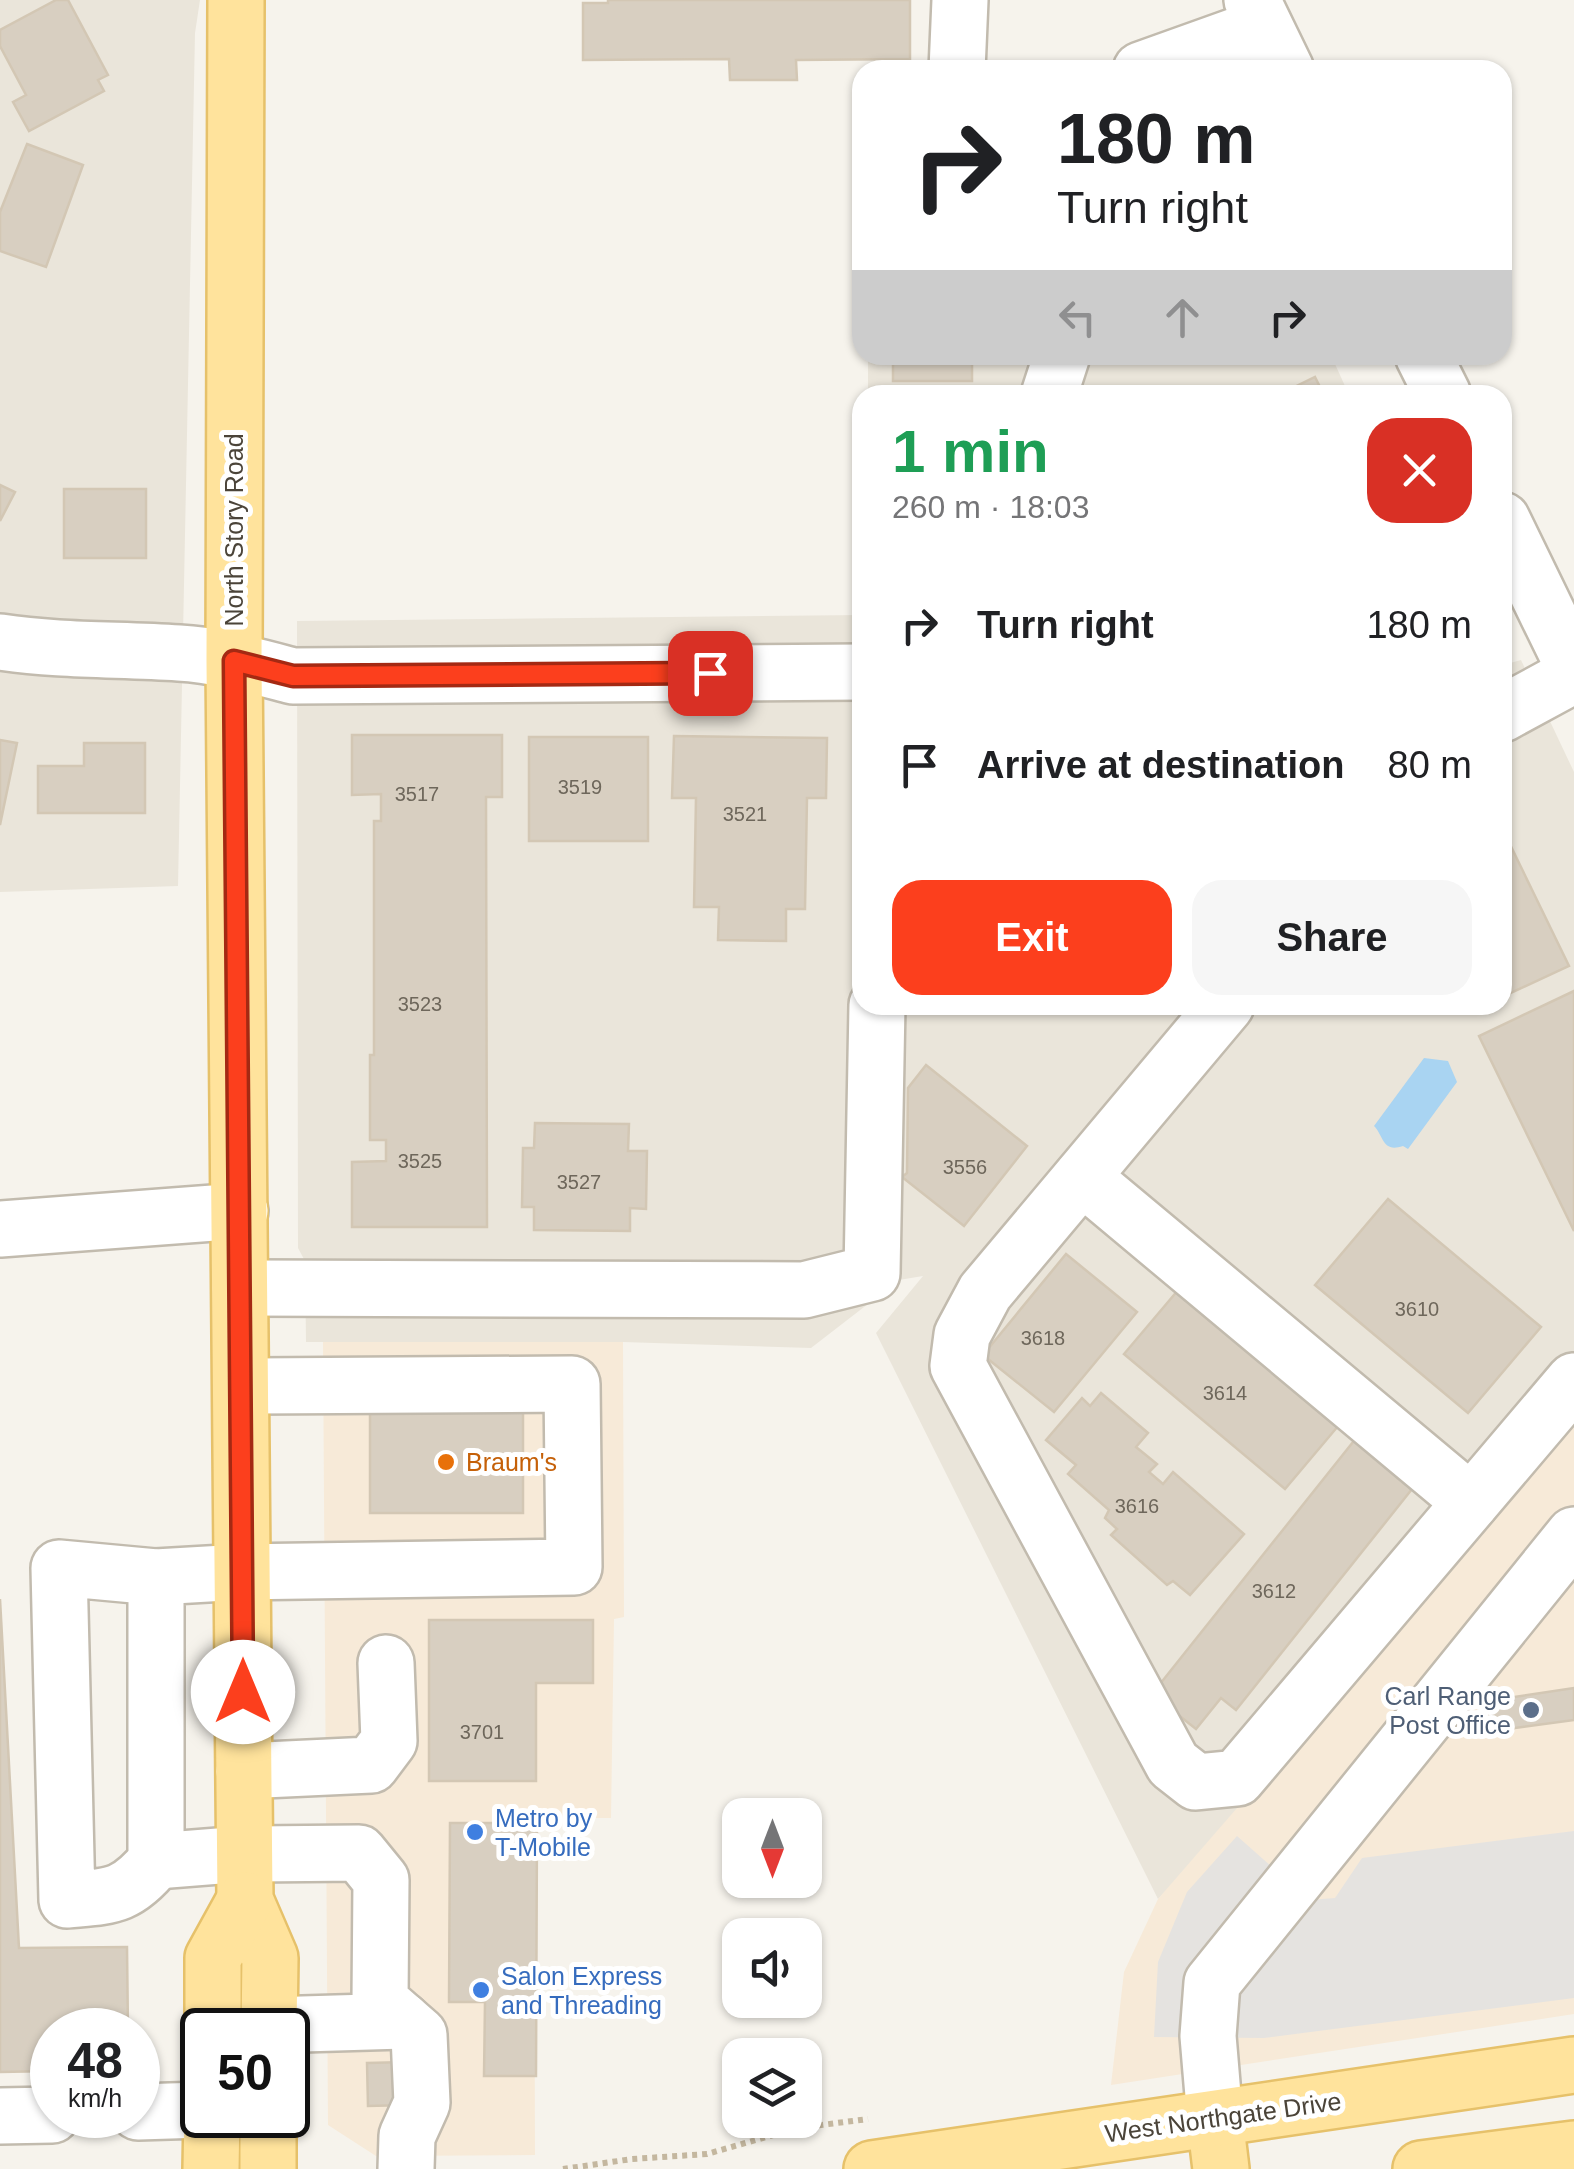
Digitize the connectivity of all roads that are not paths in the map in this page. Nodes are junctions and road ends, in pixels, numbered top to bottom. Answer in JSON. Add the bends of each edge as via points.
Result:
{"nodes":[{"id":1,"x":236,"y":0,"type":"edge"},
{"id":2,"x":960,"y":0,"type":"edge"},
{"id":3,"x":1267,"y":32,"type":"edge"},
{"id":4,"x":957,"y":60,"type":"edge"},
{"id":5,"x":1174,"y":60,"type":"edge"},
{"id":6,"x":1512,"y":541,"type":"edge"},
{"id":7,"x":0,"y":642,"type":"edge"},
{"id":8,"x":234,"y":661,"type":"junction"},
{"id":9,"x":852,"y":672,"type":"edge"},
{"id":10,"x":1574,"y":672,"type":"edge"},
{"id":11,"x":1512,"y":708,"type":"edge"},
{"id":12,"x":876,"y":1015,"type":"edge"},
{"id":13,"x":1218,"y":1015,"type":"edge"},
{"id":14,"x":1082,"y":1177,"type":"junction"},
{"id":15,"x":240,"y":1211,"type":"junction"},
{"id":16,"x":0,"y":1229,"type":"edge"},
{"id":17,"x":240,"y":1288,"type":"junction"},
{"id":18,"x":1574,"y":1381,"type":"edge"},
{"id":19,"x":241,"y":1386,"type":"junction"},
{"id":20,"x":1472,"y":1502,"type":"junction"},
{"id":21,"x":1574,"y":1535,"type":"edge"},
{"id":22,"x":242,"y":1572,"type":"junction"},
{"id":23,"x":156,"y":1577,"type":"junction"},
{"id":24,"x":386,"y":1663,"type":"dead end"},
{"id":25,"x":244,"y":1771,"type":"junction"},
{"id":26,"x":156,"y":1862,"type":"junction"},
{"id":27,"x":244,"y":1877,"type":"junction"},
{"id":28,"x":213,"y":2008,"type":"edge"},
{"id":29,"x":269,"y":2008,"type":"edge"},
{"id":30,"x":403,"y":2021,"type":"junction"},
{"id":31,"x":310,"y":2026,"type":"edge"},
{"id":32,"x":1574,"y":2065,"type":"edge"},
{"id":33,"x":30,"y":2115,"type":"edge"},
{"id":34,"x":0,"y":2116,"type":"edge"},
{"id":35,"x":212,"y":2138,"type":"edge"},
{"id":36,"x":268,"y":2138,"type":"edge"},
{"id":37,"x":873,"y":2144,"type":"edge"},
{"id":38,"x":1218,"y":2144,"type":"edge"},
{"id":39,"x":1574,"y":2148,"type":"edge"},
{"id":40,"x":211,"y":2169,"type":"edge"},
{"id":41,"x":268,"y":2169,"type":"edge"},
{"id":42,"x":406,"y":2169,"type":"edge"},
{"id":43,"x":1421,"y":2169,"type":"edge"}],
"edges":[{"from":1,"to":8,"type":"main road","name":"North Story Road"},
{"from":2,"to":4,"type":"street"},
{"from":3,"to":5,"type":"street"},
{"from":6,"to":10,"type":"street"},
{"from":7,"to":8,"type":"street"},
{"from":8,"to":9,"type":"street","via":[[293,676]]},
{"from":8,"to":15,"type":"main road","name":"North Story Road"},
{"from":10,"to":11,"type":"street"},
{"from":12,"to":17,"type":"street","via":[[872,1272],[804,1290]]},
{"from":13,"to":14,"type":"street"},
{"from":14,"to":20,"type":"street"},
{"from":14,"to":20,"type":"street","via":[[984,1292],[962,1336],[958,1366],[1173,1764],[1196,1782],[1236,1778]]},
{"from":15,"to":16,"type":"street"},
{"from":15,"to":17,"type":"main road","name":"North Story Road"},
{"from":17,"to":19,"type":"main road","name":"North Story Road"},
{"from":18,"to":20,"type":"street"},
{"from":19,"to":22,"type":"main road","name":"North Story Road"},
{"from":19,"to":22,"type":"street","via":[[572,1384],[574,1567]]},
{"from":21,"to":38,"type":"street","via":[[1212,1983],[1208,2036]]},
{"from":22,"to":23,"type":"street"},
{"from":22,"to":25,"type":"main road","name":"North Story Road"},
{"from":23,"to":26,"type":"street"},
{"from":23,"to":26,"type":"street","via":[[59,1568],[66,1900],[116,1895]]},
{"from":24,"to":25,"type":"street","via":[[389,1741],[371,1765]]},
{"from":25,"to":27,"type":"main road","name":"North Story Road"},
{"from":26,"to":27,"type":"street"},
{"from":27,"to":28,"type":"main road","name":"North Story Road","via":[[214,1958]]},
{"from":27,"to":29,"type":"main road","name":"North Story Road","via":[[270,1958]]},
{"from":27,"to":30,"type":"street","via":[[359,1853],[381,1880],[380,2001]]},
{"from":30,"to":31,"type":"street"},
{"from":30,"to":42,"type":"street","via":[[420,2035],[422,2103],[406,2136]]},
{"from":32,"to":38,"type":"main road","name":"West Northgate Drive"},
{"from":33,"to":34,"type":"street"},
{"from":35,"to":40,"type":"main road"},
{"from":36,"to":41,"type":"main road"},
{"from":37,"to":38,"type":"main road","name":"West Northgate Drive"},
{"from":39,"to":43,"type":"main road"}]}
